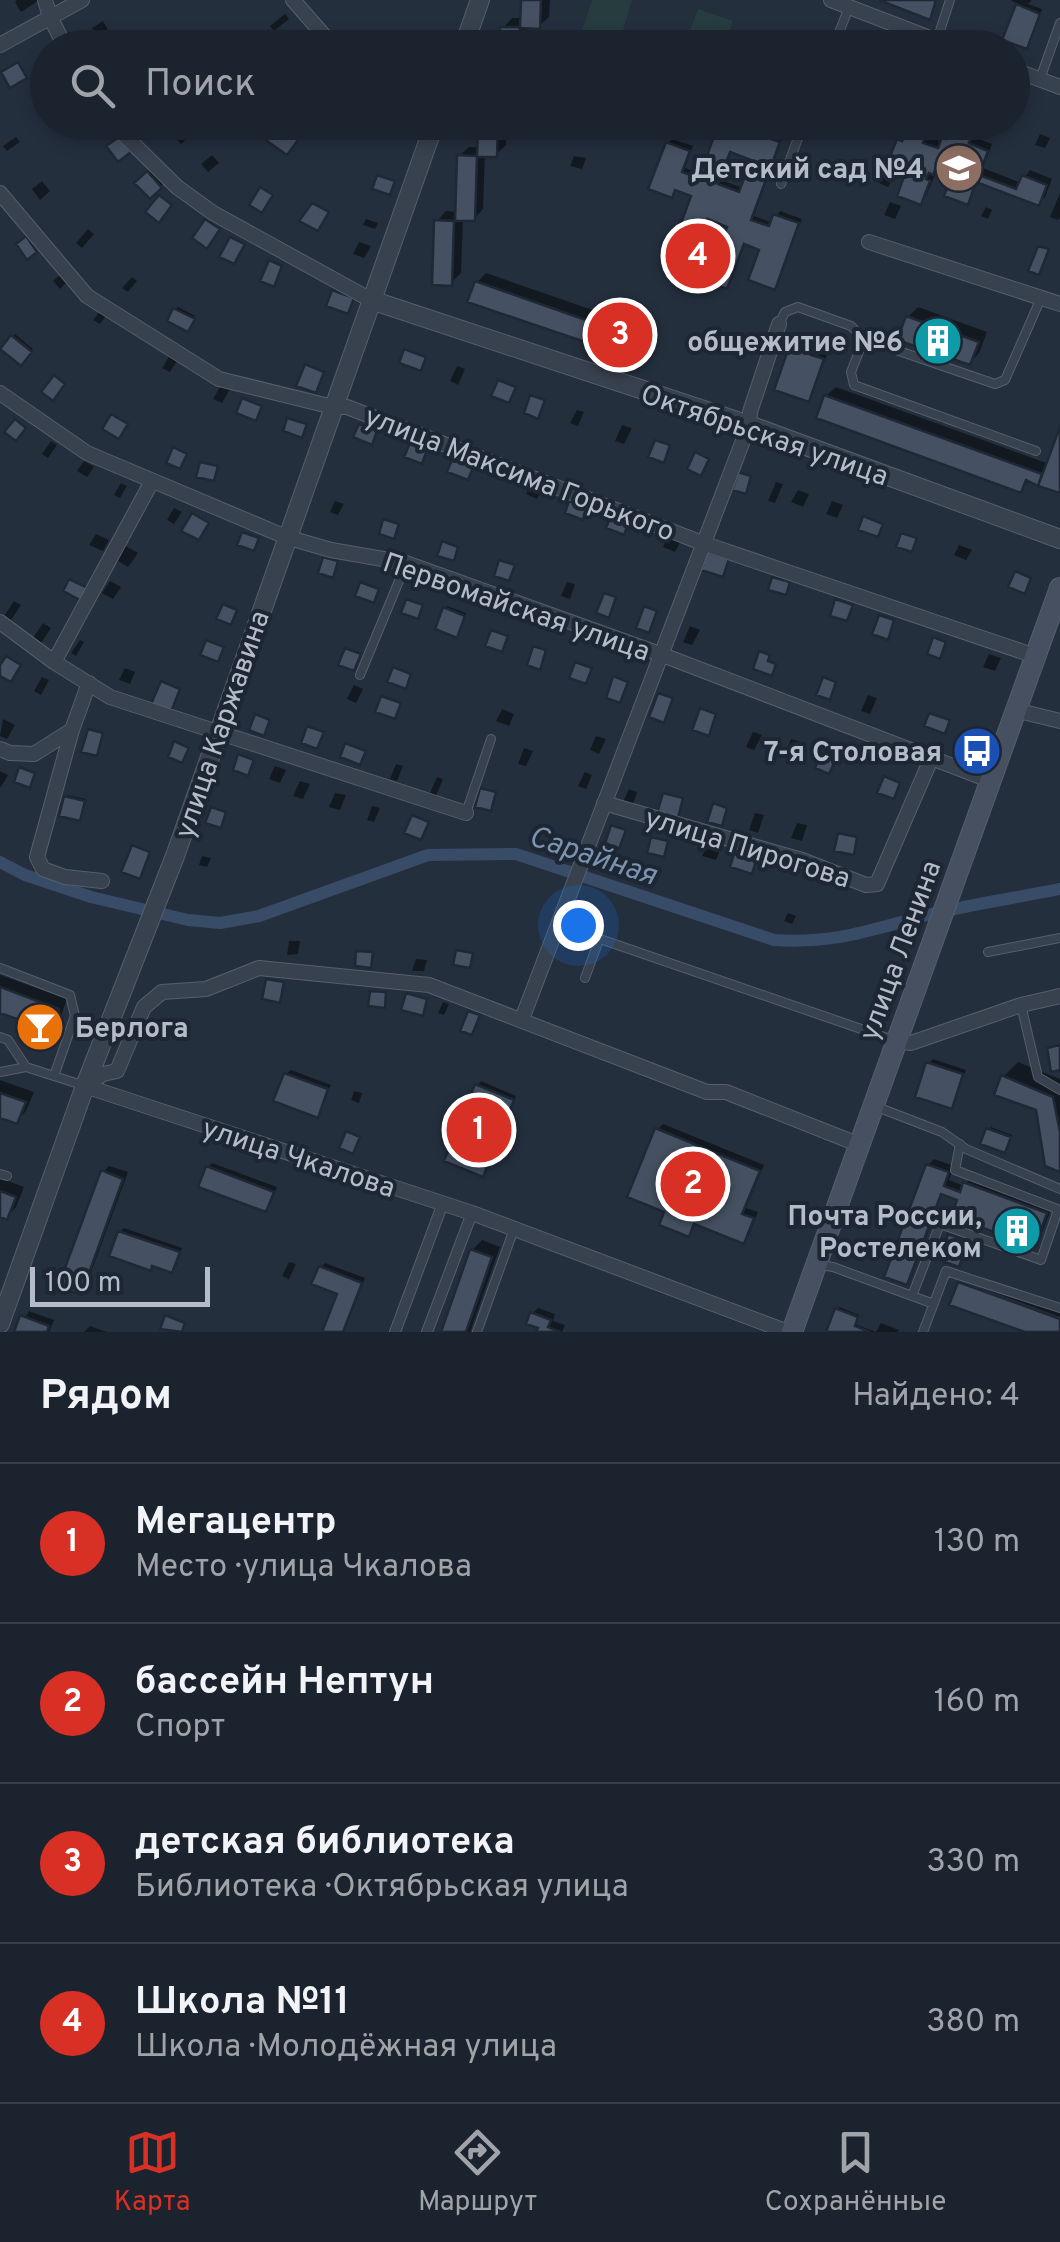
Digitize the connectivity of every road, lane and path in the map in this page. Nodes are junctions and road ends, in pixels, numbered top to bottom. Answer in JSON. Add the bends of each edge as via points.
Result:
{"nodes":[{"id":1,"x":44,"y":0,"type":"edge"},
{"id":2,"x":82,"y":0,"type":"edge"},
{"id":3,"x":292,"y":0,"type":"edge"},
{"id":4,"x":480,"y":0,"type":"edge"},
{"id":5,"x":831,"y":0,"type":"edge"},
{"id":6,"x":950,"y":0,"type":"edge"},
{"id":7,"x":849,"y":7,"type":"junction"},
{"id":8,"x":50,"y":17,"type":"junction"},
{"id":9,"x":1060,"y":24,"type":"edge"},
{"id":10,"x":57,"y":30,"type":"edge"},
{"id":11,"x":315,"y":30,"type":"edge"},
{"id":12,"x":469,"y":30,"type":"edge"},
{"id":13,"x":839,"y":30,"type":"edge"},
{"id":14,"x":910,"y":30,"type":"edge"},
{"id":15,"x":940,"y":30,"type":"edge"},
{"id":16,"x":0,"y":44,"type":"edge"},
{"id":17,"x":1030,"y":75,"type":"edge"},
{"id":18,"x":1040,"y":79,"type":"junction"},
{"id":19,"x":1060,"y":87,"type":"edge"},
{"id":20,"x":130,"y":140,"type":"edge"},
{"id":21,"x":430,"y":140,"type":"edge"},
{"id":22,"x":797,"y":140,"type":"edge"},
{"id":23,"x":781,"y":184,"type":"dead end"},
{"id":24,"x":0,"y":192,"type":"edge"},
{"id":25,"x":869,"y":242,"type":"dead end"},
{"id":26,"x":1041,"y":298,"type":"junction"},
{"id":27,"x":372,"y":300,"type":"junction"},
{"id":28,"x":1060,"y":304,"type":"edge"},
{"id":29,"x":780,"y":324,"type":"joint"},
{"id":30,"x":864,"y":339,"type":"junction"},
{"id":31,"x":2,"y":398,"type":"edge"},
{"id":32,"x":333,"y":407,"type":"junction"},
{"id":33,"x":749,"y":425,"type":"junction"},
{"id":34,"x":1036,"y":452,"type":"dead end"},
{"id":35,"x":151,"y":483,"type":"junction"},
{"id":36,"x":286,"y":538,"type":"junction"},
{"id":37,"x":1060,"y":539,"type":"edge"},
{"id":38,"x":705,"y":544,"type":"junction"},
{"id":39,"x":406,"y":563,"type":"junction"},
{"id":40,"x":1060,"y":588,"type":"edge"},
{"id":41,"x":0,"y":622,"type":"edge"},
{"id":42,"x":660,"y":654,"type":"junction"},
{"id":43,"x":1035,"y":656,"type":"junction"},
{"id":44,"x":54,"y":662,"type":"junction"},
{"id":45,"x":360,"y":675,"type":"dead end"},
{"id":46,"x":89,"y":683,"type":"junction"},
{"id":47,"x":1015,"y":710,"type":"junction"},
{"id":48,"x":1060,"y":721,"type":"edge"},
{"id":49,"x":72,"y":730,"type":"junction"},
{"id":50,"x":218,"y":732,"type":"junction"},
{"id":51,"x":491,"y":738,"type":"dead end"},
{"id":52,"x":0,"y":749,"type":"edge"},
{"id":53,"x":931,"y":759,"type":"junction"},
{"id":54,"x":989,"y":780,"type":"junction"},
{"id":55,"x":603,"y":808,"type":"junction"},
{"id":56,"x":466,"y":814,"type":"joint"},
{"id":57,"x":102,"y":881,"type":"dead end"},
{"id":58,"x":574,"y":930,"type":"dead end"},
{"id":59,"x":1060,"y":938,"type":"edge"},
{"id":60,"x":599,"y":940,"type":"junction"},
{"id":61,"x":988,"y":952,"type":"dead end"},
{"id":62,"x":0,"y":968,"type":"edge"},
{"id":63,"x":585,"y":978,"type":"dead end"},
{"id":64,"x":1060,"y":996,"type":"edge"},
{"id":65,"x":1021,"y":1005,"type":"junction"},
{"id":66,"x":522,"y":1018,"type":"junction"},
{"id":67,"x":0,"y":1037,"type":"edge"},
{"id":68,"x":896,"y":1041,"type":"junction"},
{"id":69,"x":26,"y":1066,"type":"junction"},
{"id":70,"x":0,"y":1072,"type":"edge"},
{"id":71,"x":54,"y":1076,"type":"junction"},
{"id":72,"x":85,"y":1086,"type":"junction"},
{"id":73,"x":1060,"y":1090,"type":"edge"},
{"id":74,"x":872,"y":1105,"type":"junction"},
{"id":75,"x":960,"y":1144,"type":"junction"},
{"id":76,"x":860,"y":1146,"type":"junction"},
{"id":77,"x":1060,"y":1189,"type":"edge"},
{"id":78,"x":443,"y":1203,"type":"junction"},
{"id":79,"x":1059,"y":1210,"type":"edge"},
{"id":80,"x":472,"y":1213,"type":"junction"},
{"id":81,"x":514,"y":1229,"type":"junction"},
{"id":82,"x":816,"y":1265,"type":"junction"},
{"id":83,"x":912,"y":1296,"type":"junction"},
{"id":84,"x":934,"y":1304,"type":"junction"},
{"id":85,"x":1060,"y":1308,"type":"edge"},
{"id":86,"x":0,"y":1324,"type":"edge"},
{"id":87,"x":395,"y":1332,"type":"edge"},
{"id":88,"x":428,"y":1332,"type":"edge"},
{"id":89,"x":477,"y":1332,"type":"edge"},
{"id":90,"x":790,"y":1332,"type":"edge"},
{"id":91,"x":924,"y":1332,"type":"edge"}],
"edges":[{"from":1,"to":8,"type":"street"},
{"from":2,"to":8,"type":"street"},
{"from":3,"to":11,"type":"street"},
{"from":4,"to":12,"type":"street"},
{"from":5,"to":7,"type":"street"},
{"from":6,"to":15,"type":"lane"},
{"from":7,"to":13,"type":"lane"},
{"from":7,"to":14,"type":"street"},
{"from":8,"to":10,"type":"street"},
{"from":8,"to":16,"type":"street"},
{"from":9,"to":18,"type":"lane"},
{"from":17,"to":18,"type":"street"},
{"from":18,"to":19,"type":"street"},
{"from":20,"to":27,"type":"street","name":"Октябрьская улица","via":[[213,213]]},
{"from":21,"to":27,"type":"street","name":"улица Каржавина"},
{"from":22,"to":23,"type":"lane"},
{"from":24,"to":32,"type":"street","name":"улица Максима Горького","via":[[87,296],[219,379]]},
{"from":25,"to":26,"type":"street"},
{"from":26,"to":28,"type":"street"},
{"from":26,"to":30,"type":"lane","via":[[1005,380],[994,384]]},
{"from":27,"to":32,"type":"street","name":"улица Каржавина"},
{"from":27,"to":33,"type":"street","name":"Октябрьская улица"},
{"from":29,"to":30,"type":"lane","via":[[798,306],[850,326]]},
{"from":29,"to":33,"type":"street"},
{"from":30,"to":34,"type":"lane","via":[[851,372],[854,385]]},
{"from":31,"to":35,"type":"street","name":"Первомайская улица","via":[[87,453]]},
{"from":32,"to":36,"type":"street","name":"улица Каржавина"},
{"from":32,"to":38,"type":"street","name":"улица Максима Горького","via":[[347,406]]},
{"from":33,"to":37,"type":"street","name":"Октябрьская улица"},
{"from":33,"to":38,"type":"street"},
{"from":35,"to":36,"type":"street","name":"Первомайская улица"},
{"from":35,"to":44,"type":"street"},
{"from":36,"to":39,"type":"street","name":"Первомайская улица"},
{"from":36,"to":50,"type":"street","name":"улица Каржавина"},
{"from":38,"to":42,"type":"street"},
{"from":38,"to":43,"type":"street","name":"улица Максима Горького"},
{"from":39,"to":42,"type":"street","name":"Первомайская улица"},
{"from":39,"to":45,"type":"lane"},
{"from":40,"to":43,"type":"main road","name":"улица Ленина"},
{"from":41,"to":44,"type":"street"},
{"from":42,"to":53,"type":"street","name":"Первомайская улица"},
{"from":42,"to":55,"type":"street"},
{"from":43,"to":47,"type":"main road","name":"улица Ленина"},
{"from":44,"to":46,"type":"street"},
{"from":46,"to":49,"type":"street"},
{"from":46,"to":50,"type":"street","via":[[110,697]]},
{"from":47,"to":48,"type":"street"},
{"from":47,"to":54,"type":"main road","name":"улица Ленина"},
{"from":49,"to":52,"type":"street","via":[[34,754]]},
{"from":49,"to":57,"type":"street","via":[[37,857],[43,869],[65,878]]},
{"from":50,"to":56,"type":"street"},
{"from":50,"to":72,"type":"street","name":"улица Каржавина"},
{"from":51,"to":56,"type":"lane"},
{"from":53,"to":54,"type":"street","name":"Первомайская улица"},
{"from":53,"to":55,"type":"street","name":"улица Пирогова","via":[[876,884]]},
{"from":54,"to":68,"type":"main road","name":"улица Ленина"},
{"from":55,"to":66,"type":"street"},
{"from":58,"to":60,"type":"lane"},
{"from":59,"to":61,"type":"lane"},
{"from":60,"to":63,"type":"lane"},
{"from":60,"to":68,"type":"lane"},
{"from":62,"to":71,"type":"lane","via":[[70,995],[75,1016]]},
{"from":64,"to":65,"type":"street"},
{"from":65,"to":68,"type":"street","via":[[911,1044]]},
{"from":65,"to":73,"type":"lane","via":[[1038,1076]]},
{"from":66,"to":72,"type":"street","via":[[429,985],[260,968],[206,989],[162,992],[144,1007],[117,1071]]},
{"from":66,"to":76,"type":"street"},
{"from":67,"to":69,"type":"lane"},
{"from":68,"to":74,"type":"main road","name":"улица Ленина"},
{"from":69,"to":70,"type":"lane"},
{"from":69,"to":71,"type":"lane"},
{"from":71,"to":72,"type":"lane"},
{"from":72,"to":78,"type":"street","name":"улица Чкалова"},
{"from":72,"to":86,"type":"street","name":"улица Каржавина"},
{"from":74,"to":75,"type":"lane"},
{"from":74,"to":76,"type":"main road","name":"улица Ленина"},
{"from":75,"to":77,"type":"lane"},
{"from":75,"to":79,"type":"lane","via":[[955,1170]]},
{"from":76,"to":82,"type":"main road","name":"улица Ленина"},
{"from":78,"to":80,"type":"street","name":"улица Чкалова"},
{"from":78,"to":87,"type":"street"},
{"from":79,"to":83,"type":"lane","via":[[1041,1260],[940,1224]]},
{"from":80,"to":81,"type":"street","name":"улица Чкалова"},
{"from":80,"to":88,"type":"street"},
{"from":81,"to":89,"type":"lane"},
{"from":81,"to":90,"type":"street","name":"улица Чкалова"},
{"from":82,"to":83,"type":"lane"},
{"from":82,"to":90,"type":"main road","name":"улица Ленина"},
{"from":83,"to":84,"type":"lane"},
{"from":84,"to":85,"type":"lane","via":[[946,1271]]},
{"from":84,"to":91,"type":"lane"}]}
